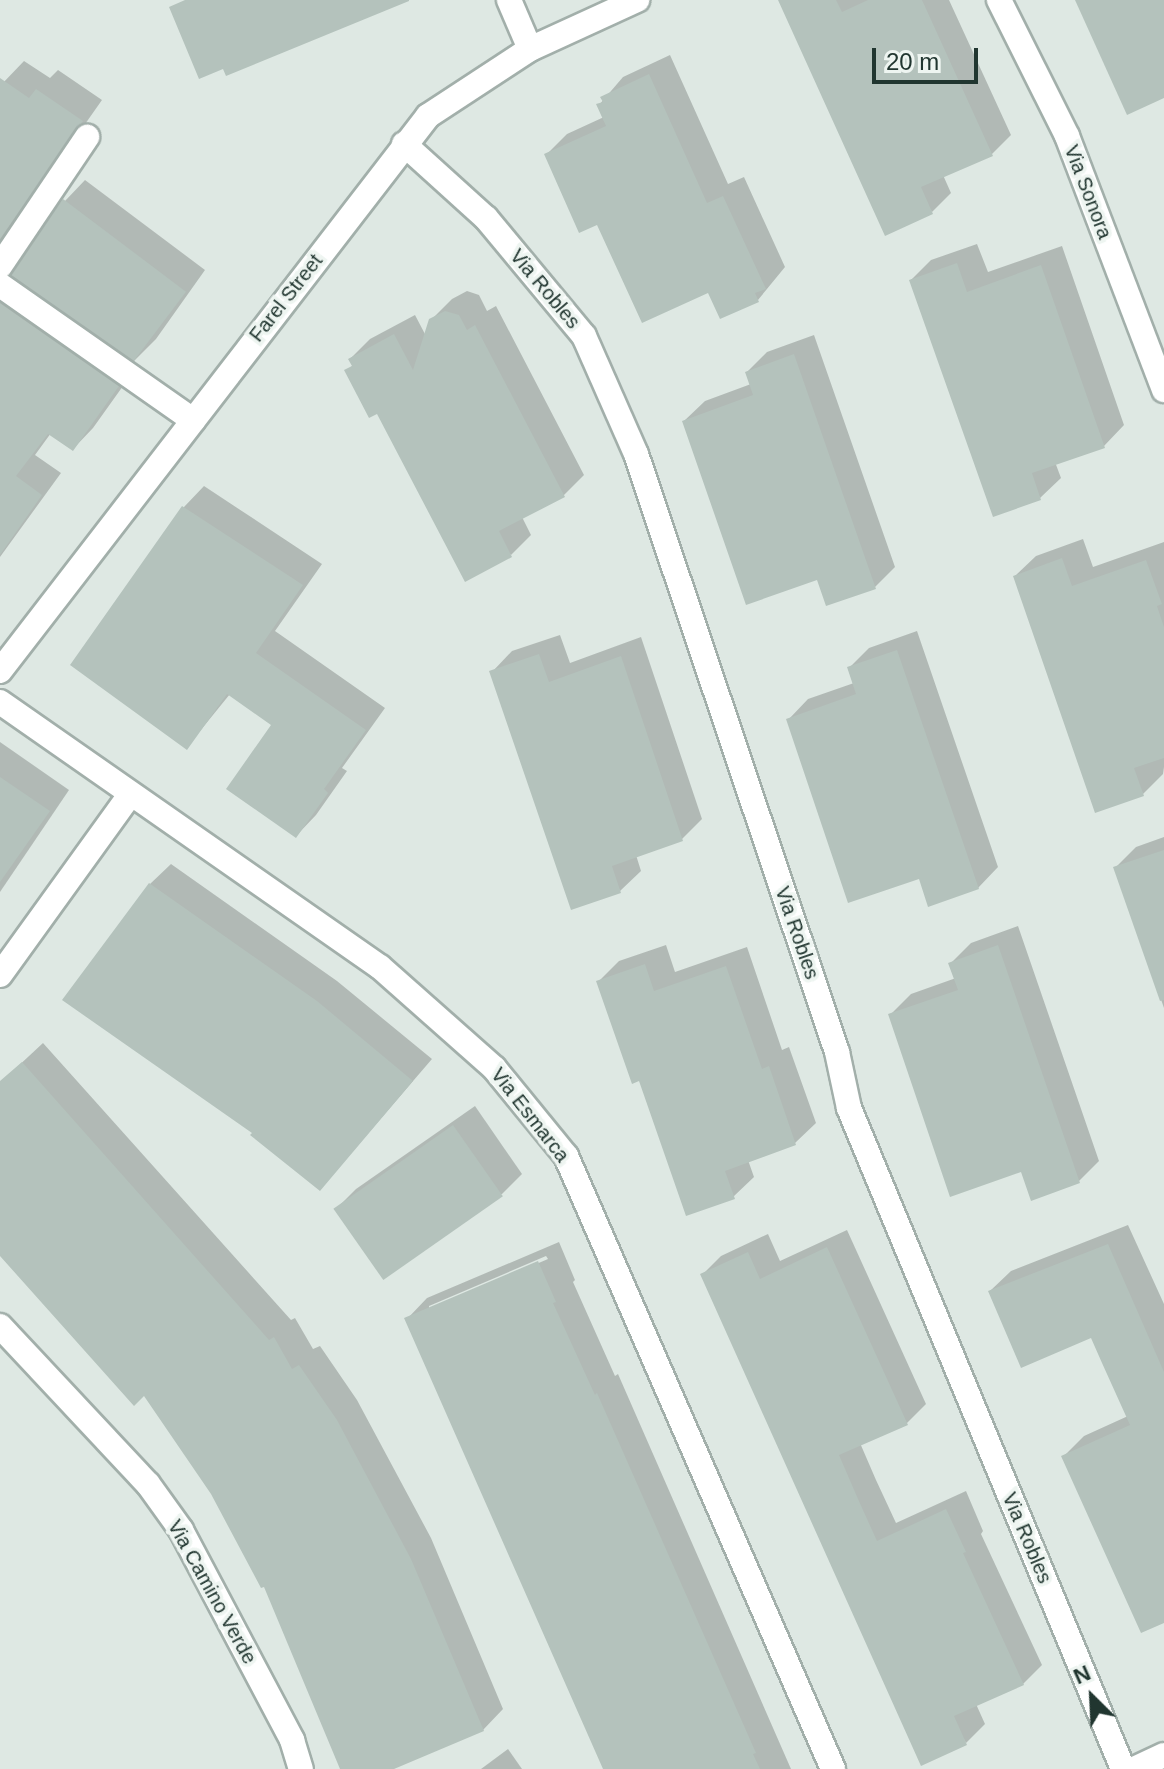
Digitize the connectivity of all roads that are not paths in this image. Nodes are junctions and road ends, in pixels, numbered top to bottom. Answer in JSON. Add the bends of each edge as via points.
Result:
{"nodes":[{"id":1,"x":509,"y":0,"type":"edge"},
{"id":2,"x":637,"y":0,"type":"edge"},
{"id":3,"x":999,"y":0,"type":"edge"},
{"id":4,"x":530,"y":49,"type":"junction"},
{"id":5,"x":87,"y":137,"type":"dead end"},
{"id":6,"x":404,"y":144,"type":"junction"},
{"id":7,"x":0,"y":266,"type":"edge"},
{"id":8,"x":0,"y":285,"type":"edge"},
{"id":9,"x":1164,"y":390,"type":"edge"},
{"id":10,"x":193,"y":420,"type":"junction"},
{"id":11,"x":0,"y":671,"type":"edge"},
{"id":12,"x":0,"y":702,"type":"edge"},
{"id":13,"x":130,"y":795,"type":"junction"},
{"id":14,"x":0,"y":975,"type":"edge"},
{"id":15,"x":0,"y":1326,"type":"edge"},
{"id":16,"x":1164,"y":1755,"type":"edge"},
{"id":17,"x":301,"y":1769,"type":"edge"},
{"id":18,"x":833,"y":1769,"type":"edge"},
{"id":19,"x":1123,"y":1769,"type":"edge"},
{"id":20,"x":1134,"y":1769,"type":"edge"}],
"edges":[{"from":1,"to":4,"type":"street"},
{"from":2,"to":4,"type":"street","name":"Farel Street"},
{"from":3,"to":9,"type":"street","name":"Via Sonora","via":[[1067,136]]},
{"from":4,"to":6,"type":"street","name":"Farel Street","via":[[428,116]]},
{"from":5,"to":7,"type":"street"},
{"from":6,"to":10,"type":"street","name":"Farel Street"},
{"from":6,"to":19,"type":"street","name":"Via Robles","via":[[486,218],[584,336],[630,441],[837,1052],[849,1108]]},
{"from":8,"to":10,"type":"street"},
{"from":10,"to":11,"type":"street","name":"Farel Street"},
{"from":12,"to":13,"type":"street","name":"Via Esmarca"},
{"from":13,"to":14,"type":"street"},
{"from":13,"to":18,"type":"street","name":"Via Esmarca","via":[[380,967],[494,1068],[566,1156]]},
{"from":15,"to":17,"type":"street","name":"Via Camino Verde","via":[[148,1484],[181,1530],[292,1740]]},
{"from":16,"to":20,"type":"street"}]}
